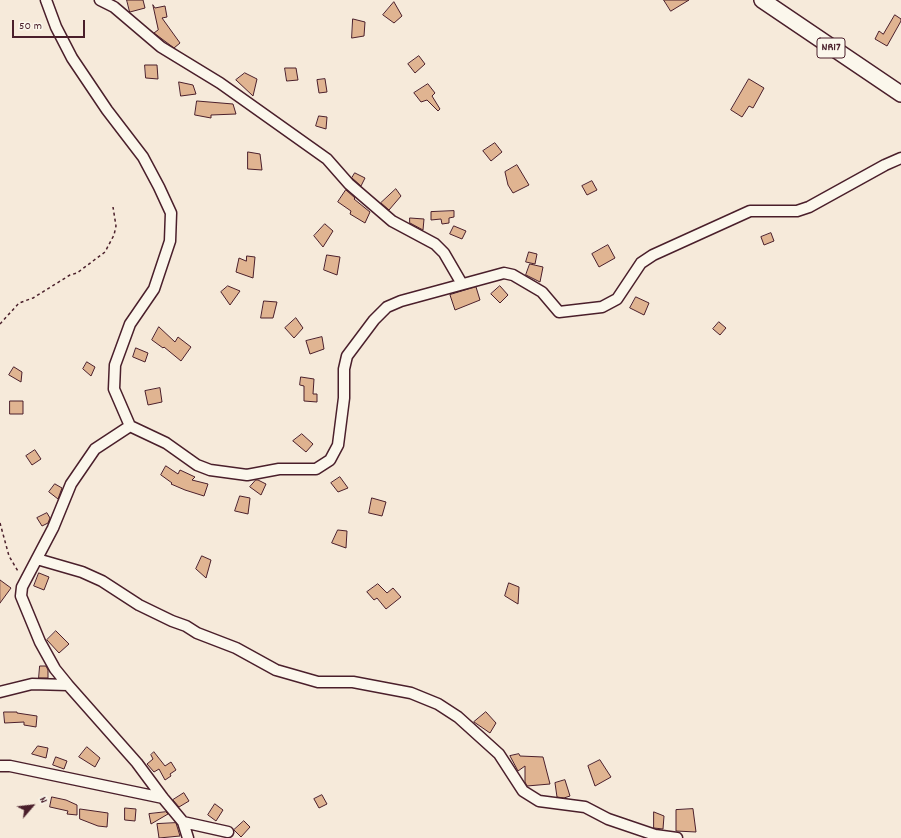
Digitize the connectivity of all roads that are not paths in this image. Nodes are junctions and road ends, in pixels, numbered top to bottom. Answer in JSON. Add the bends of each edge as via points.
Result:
{"nodes":[{"id":1,"x":46,"y":0,"type":"edge"},
{"id":2,"x":100,"y":0,"type":"edge"},
{"id":3,"x":762,"y":0,"type":"edge"},
{"id":4,"x":901,"y":94,"type":"edge"},
{"id":5,"x":901,"y":158,"type":"edge"},
{"id":6,"x":462,"y":284,"type":"junction"},
{"id":7,"x":130,"y":426,"type":"junction"},
{"id":8,"x":37,"y":559,"type":"junction"},
{"id":9,"x":68,"y":685,"type":"junction"},
{"id":10,"x":0,"y":692,"type":"edge"},
{"id":11,"x":0,"y":766,"type":"edge"},
{"id":12,"x":163,"y":798,"type":"junction"},
{"id":13,"x":184,"y":822,"type":"junction"},
{"id":14,"x":228,"y":832,"type":"dead end"},
{"id":15,"x":188,"y":838,"type":"edge"},
{"id":16,"x":677,"y":838,"type":"edge"}],
"edges":[{"from":1,"to":7,"type":"street","via":[[72,58],[143,157],[171,213],[170,241],[154,289],[130,324],[115,366],[114,390]]},
{"from":2,"to":6,"type":"street","via":[[114,7],[161,47],[220,82],[327,159],[348,184],[392,221],[435,244],[444,253]]},
{"from":3,"to":4,"type":"main road","number":"NR17"},
{"from":5,"to":6,"type":"street","via":[[809,207],[797,211],[750,211],[653,255],[642,263],[617,299],[602,307],[559,312],[542,292],[513,275],[504,273]]},
{"from":6,"to":7,"type":"street","via":[[401,301],[387,307],[374,320],[347,356],[338,445],[330,460],[316,469],[279,470],[247,475],[210,470],[197,465],[166,443]]},
{"from":7,"to":8,"type":"street","via":[[95,449],[71,484]]},
{"from":8,"to":9,"type":"street","via":[[22,587],[21,596],[40,642],[55,669]]},
{"from":8,"to":16,"type":"street","via":[[82,572],[102,581],[146,608],[197,633],[236,648],[276,670],[318,682],[353,682],[411,693],[438,704],[458,717],[499,754],[523,791],[539,801],[585,807],[614,821],[655,835]]},
{"from":9,"to":10,"type":"street","via":[[32,684]]},
{"from":9,"to":12,"type":"street","via":[[137,763]]},
{"from":11,"to":12,"type":"street"},
{"from":12,"to":13,"type":"street"},
{"from":13,"to":14,"type":"street"},
{"from":13,"to":15,"type":"street"}]}
